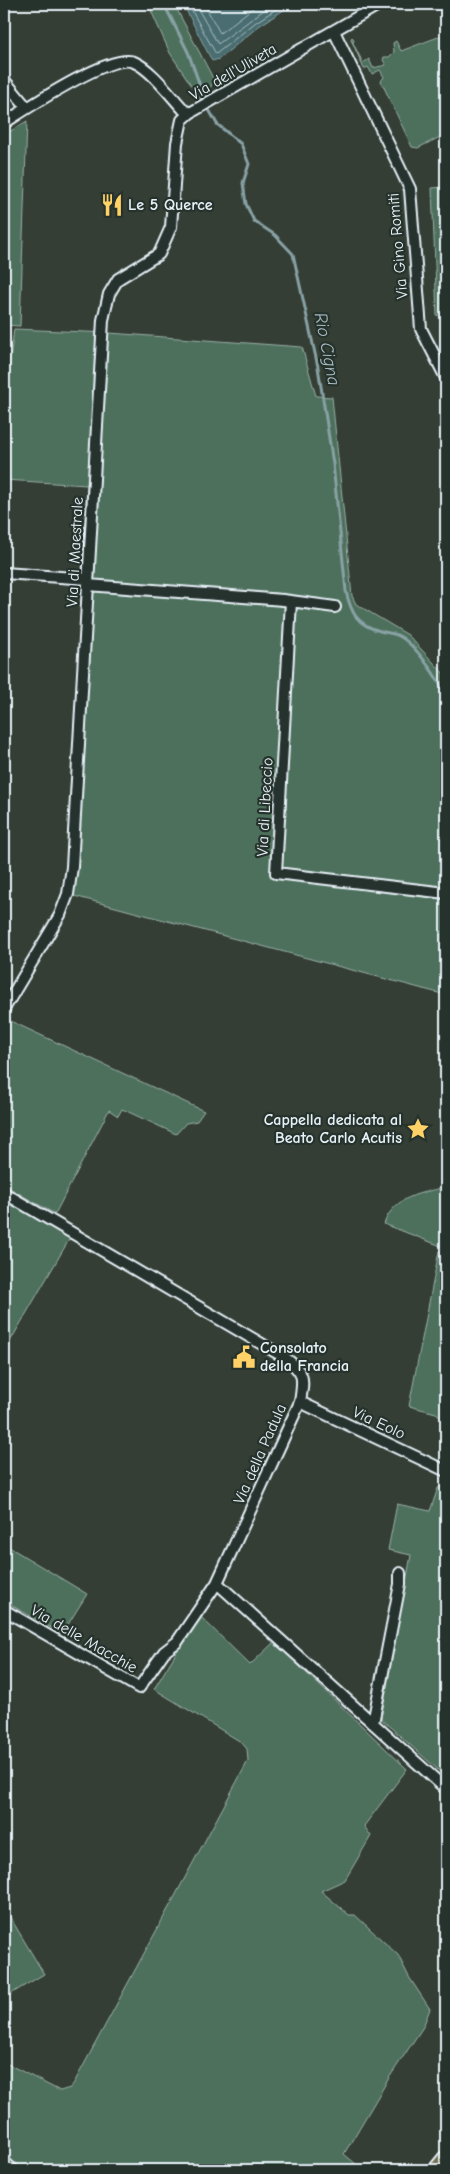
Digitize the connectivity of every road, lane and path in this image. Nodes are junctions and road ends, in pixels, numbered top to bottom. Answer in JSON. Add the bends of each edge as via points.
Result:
{"nodes":[{"id":1,"x":380,"y":4,"type":"edge"},
{"id":2,"x":334,"y":31,"type":"junction"},
{"id":3,"x":4,"y":80,"type":"edge"},
{"id":4,"x":27,"y":108,"type":"junction"},
{"id":5,"x":195,"y":111,"type":"junction"},
{"id":6,"x":4,"y":123,"type":"edge"},
{"id":7,"x":446,"y":378,"type":"edge"},
{"id":8,"x":4,"y":573,"type":"edge"},
{"id":9,"x":88,"y":582,"type":"junction"},
{"id":10,"x":291,"y":601,"type":"junction"},
{"id":11,"x":335,"y":607,"type":"dead end"},
{"id":12,"x":446,"y":893,"type":"edge"},
{"id":13,"x":4,"y":1008,"type":"edge"},
{"id":14,"x":4,"y":1193,"type":"edge"},
{"id":15,"x":300,"y":1402,"type":"junction"},
{"id":16,"x":446,"y":1471,"type":"edge"},
{"id":17,"x":400,"y":1573,"type":"dead end"},
{"id":18,"x":217,"y":1582,"type":"junction"},
{"id":19,"x":4,"y":1610,"type":"edge"},
{"id":20,"x":373,"y":1723,"type":"junction"},
{"id":21,"x":446,"y":1790,"type":"edge"},
{"id":22,"x":446,"y":2159,"type":"edge"},
{"id":23,"x":4,"y":2162,"type":"edge"},
{"id":24,"x":13,"y":2170,"type":"edge"},
{"id":25,"x":437,"y":2170,"type":"edge"}],
"edges":[{"from":1,"to":2,"type":"street","name":"Via dell'Uliveta"},
{"from":2,"to":5,"type":"street","name":"Via dell'Uliveta"},
{"from":2,"to":7,"type":"street","name":"Via Gino Romiti","via":[[410,189],[421,329]]},
{"from":3,"to":4,"type":"street"},
{"from":4,"to":5,"type":"street","name":"Via dell'Uliveta","via":[[79,78],[123,60],[143,68],[184,110]]},
{"from":4,"to":6,"type":"street","name":"Via dell'Uliveta"},
{"from":5,"to":9,"type":"street","name":"Via di Maestrale","via":[[182,120],[177,142],[171,227],[167,239],[159,254],[118,279],[109,294],[103,320]]},
{"from":8,"to":9,"type":"street"},
{"from":9,"to":10,"type":"street"},
{"from":9,"to":13,"type":"street","name":"Via di Maestrale","via":[[68,894],[60,915]]},
{"from":10,"to":11,"type":"street"},
{"from":10,"to":12,"type":"street","name":"Via di Libeccio","via":[[276,874]]},
{"from":14,"to":15,"type":"street","name":"Via della Padula","via":[[284,1357],[302,1372]]},
{"from":15,"to":16,"type":"street","name":"Via Eolo"},
{"from":15,"to":18,"type":"street","name":"Via della Padula"},
{"from":17,"to":20,"type":"street"},
{"from":18,"to":19,"type":"street","name":"Via delle Macchie","via":[[177,1642],[164,1652],[139,1688]]},
{"from":18,"to":20,"type":"street"},
{"from":20,"to":21,"type":"street"},
{"from":22,"to":25,"type":"highway"},
{"from":23,"to":24,"type":"street"}]}
